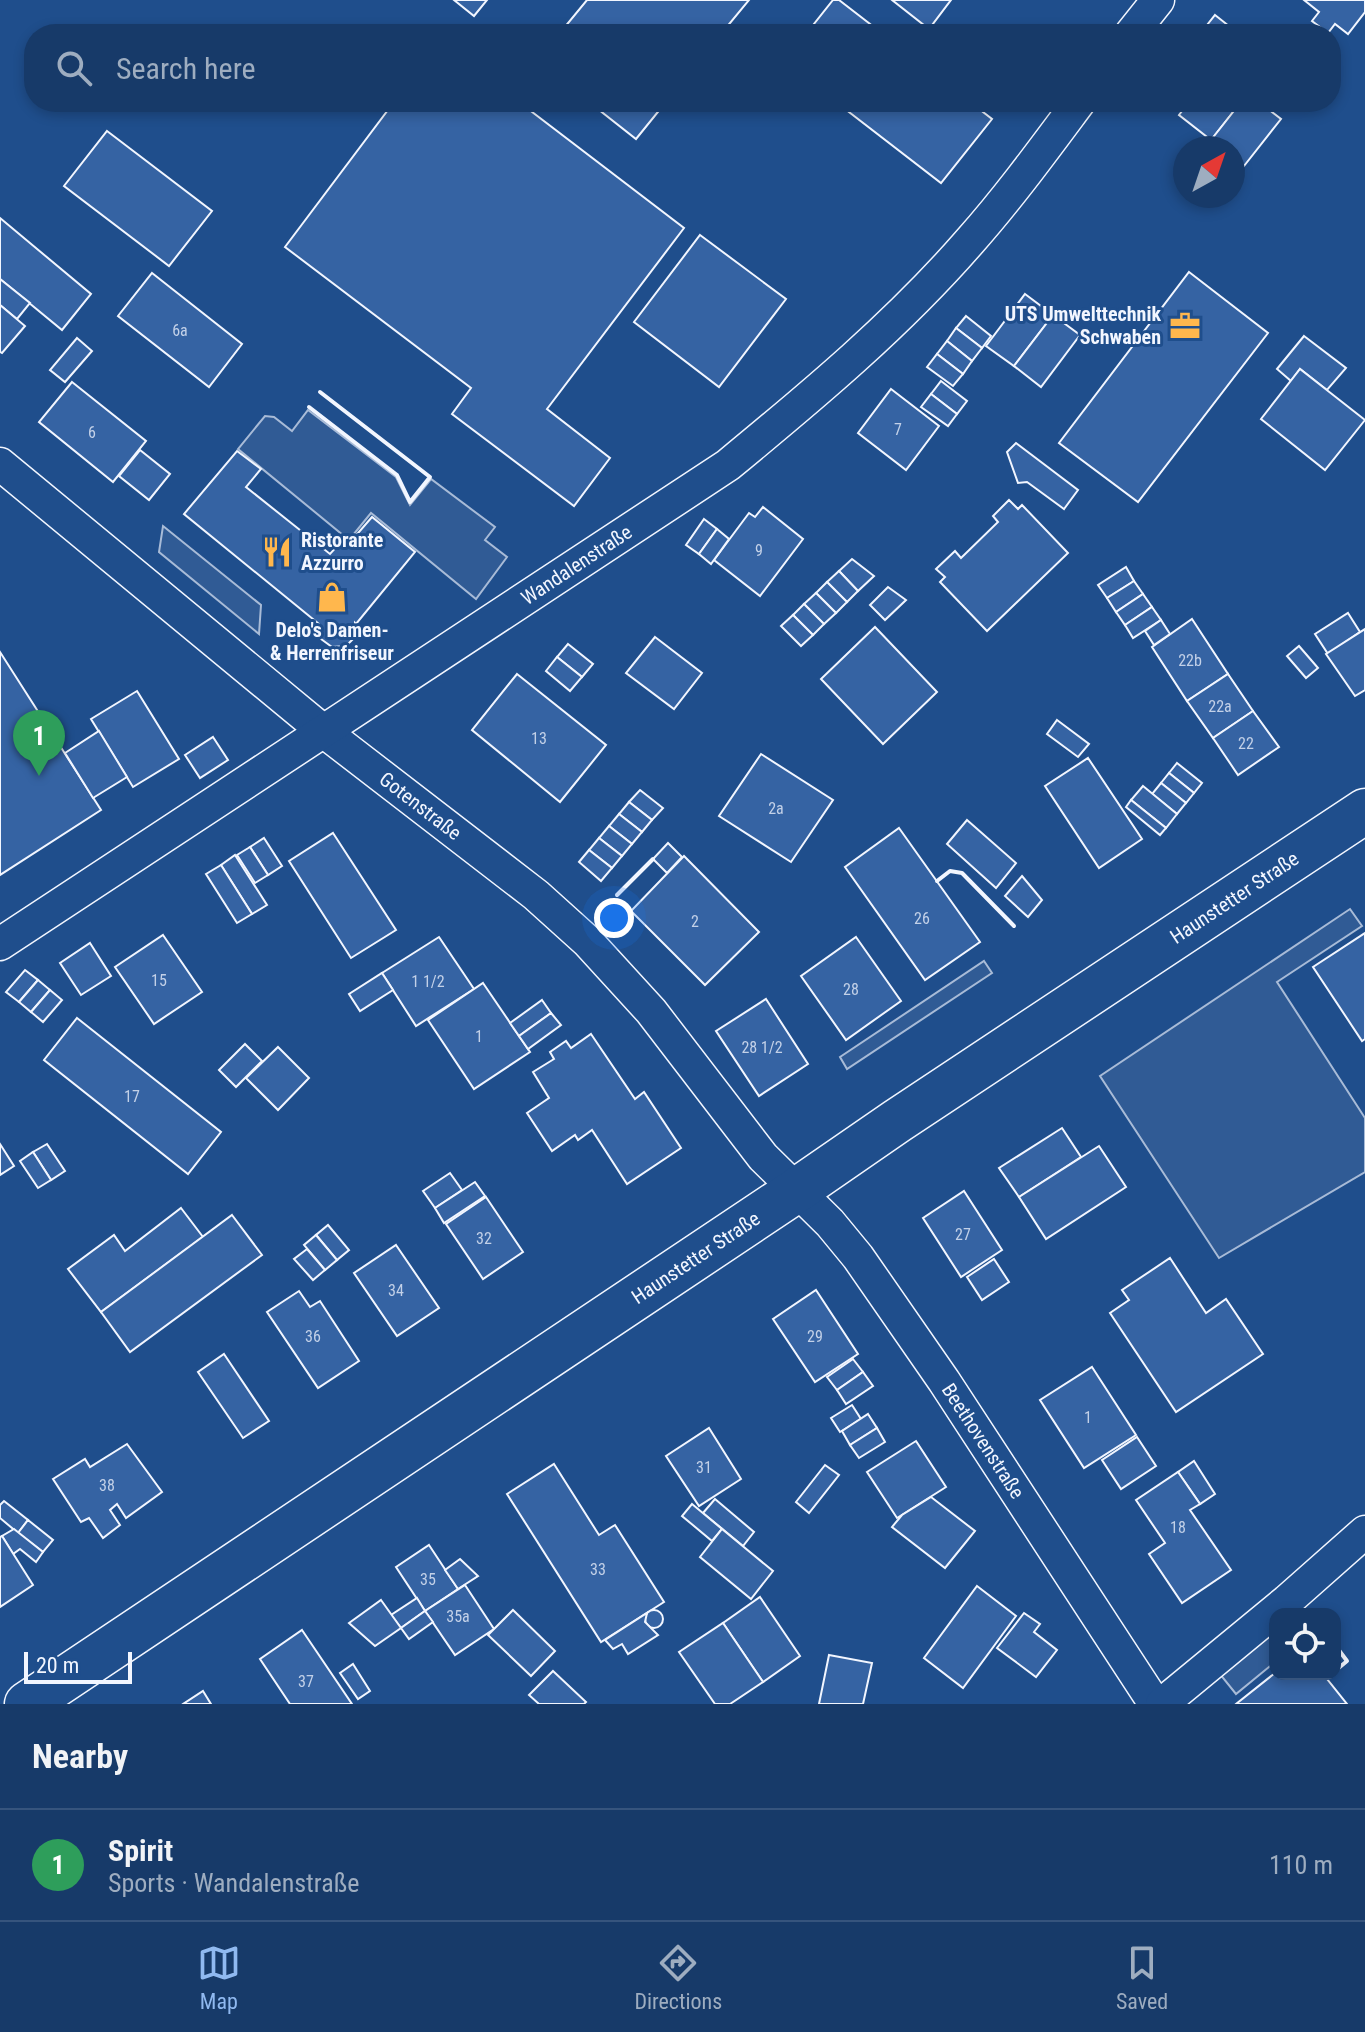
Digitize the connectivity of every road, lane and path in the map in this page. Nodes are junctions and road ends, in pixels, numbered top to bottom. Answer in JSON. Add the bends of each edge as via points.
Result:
{"nodes":[{"id":1,"x":1158,"y":0,"type":"edge"},
{"id":2,"x":1139,"y":24,"type":"edge"},
{"id":3,"x":1071,"y":112,"type":"edge"},
{"id":4,"x":0,"y":464,"type":"edge"},
{"id":5,"x":322,"y":730,"type":"junction"},
{"id":6,"x":1365,"y":811,"type":"edge"},
{"id":7,"x":0,"y":944,"type":"edge"},
{"id":8,"x":797,"y":1190,"type":"junction"},
{"id":9,"x":1365,"y":1532,"type":"edge"},
{"id":10,"x":27,"y":1704,"type":"edge"},
{"id":11,"x":1155,"y":1704,"type":"edge"},
{"id":12,"x":1162,"y":1704,"type":"edge"}],
"edges":[{"from":1,"to":2,"type":"street"},
{"from":3,"to":5,"type":"street","name":"Wandalenstraße","via":[[970,241],[802,404],[728,465]]},
{"from":4,"to":5,"type":"street","name":"Gotenstraße"},
{"from":5,"to":7,"type":"street","name":"Wandalenstraße"},
{"from":5,"to":8,"type":"street","name":"Gotenstraße","via":[[536,895],[587,941]]},
{"from":6,"to":8,"type":"main road","name":"Haunstetter Straße"},
{"from":8,"to":10,"type":"main road","name":"Haunstetter Straße"},
{"from":8,"to":11,"type":"street","name":"Beethovenstraße","via":[[867,1269]]},
{"from":9,"to":12,"type":"street"}]}
